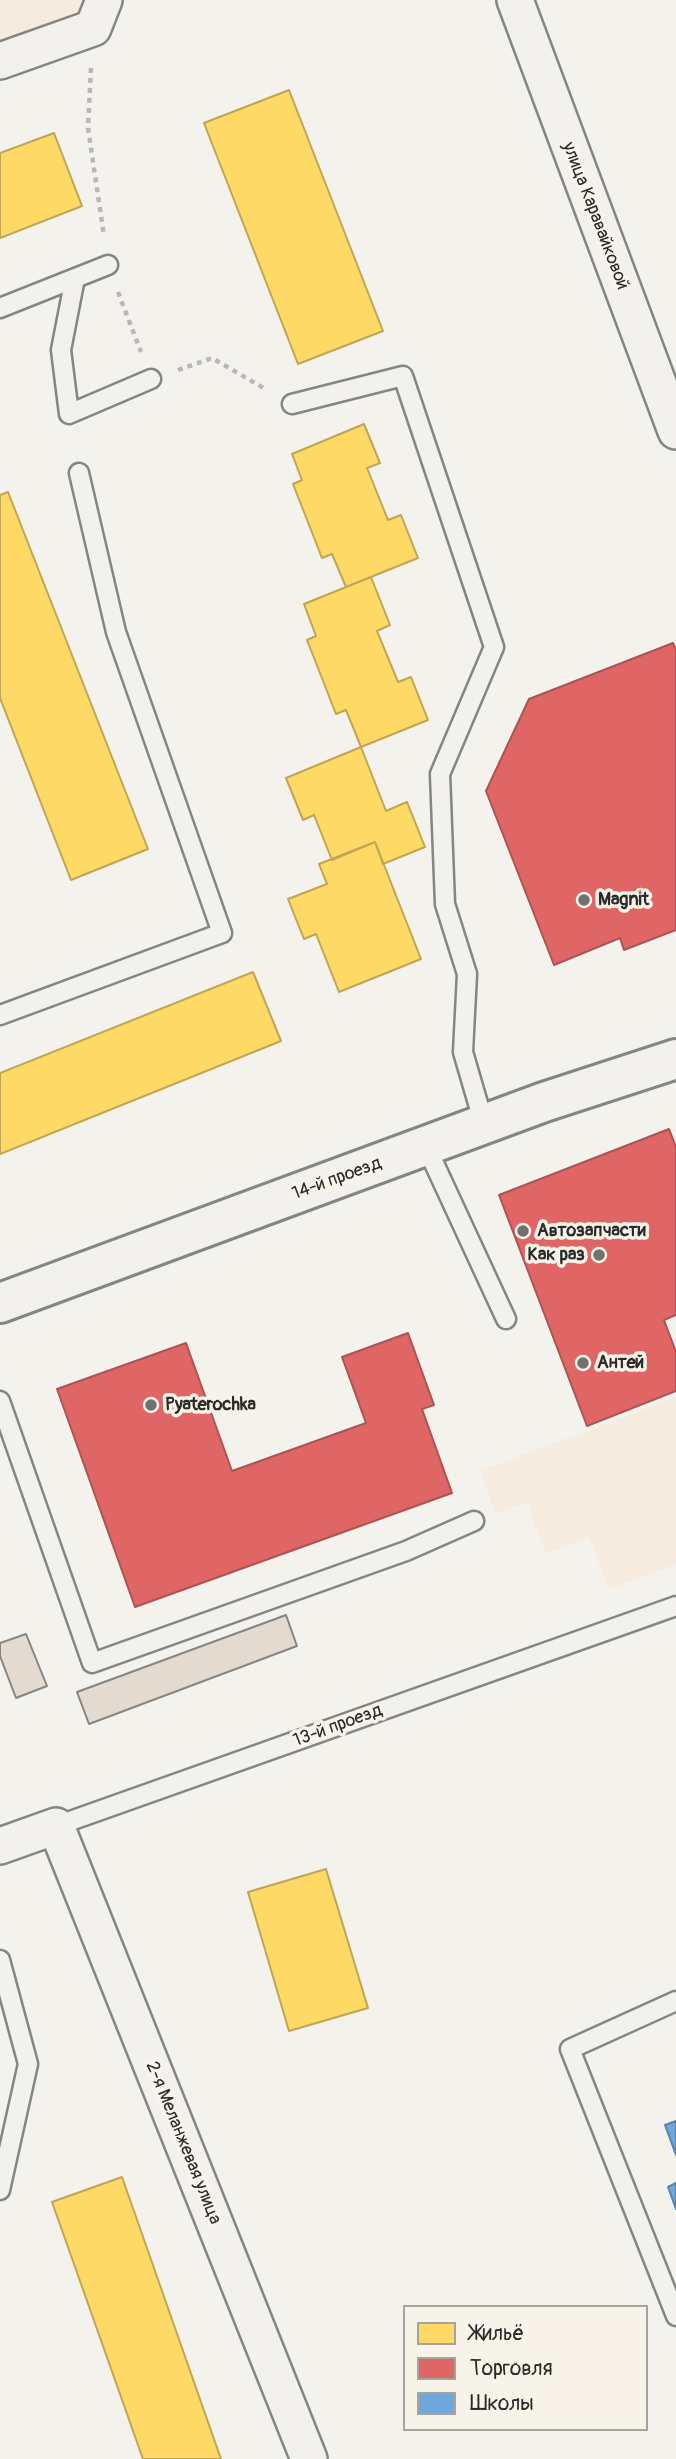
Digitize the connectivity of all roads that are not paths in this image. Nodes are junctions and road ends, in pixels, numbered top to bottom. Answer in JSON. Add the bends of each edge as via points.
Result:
{"nodes":[{"id":1,"x":515,"y":0,"type":"edge"},
{"id":2,"x":99,"y":14,"type":"edge"},
{"id":3,"x":0,"y":61,"type":"edge"},
{"id":4,"x":108,"y":265,"type":"road end"},
{"id":5,"x":75,"y":278,"type":"junction"},
{"id":6,"x":0,"y":308,"type":"edge"},
{"id":7,"x":151,"y":379,"type":"road end"},
{"id":8,"x":292,"y":404,"type":"road end"},
{"id":9,"x":676,"y":431,"type":"edge"},
{"id":10,"x":79,"y":473,"type":"dead end"},
{"id":11,"x":0,"y":1015,"type":"edge"},
{"id":12,"x":676,"y":1059,"type":"edge"},
{"id":13,"x":484,"y":1124,"type":"junction"},
{"id":14,"x":426,"y":1146,"type":"junction"},
{"id":15,"x":0,"y":1303,"type":"edge"},
{"id":16,"x":506,"y":1319,"type":"dead end"},
{"id":17,"x":0,"y":1401,"type":"edge"},
{"id":18,"x":474,"y":1521,"type":"dead end"},
{"id":19,"x":676,"y":1606,"type":"edge"},
{"id":20,"x":56,"y":1826,"type":"junction"},
{"id":21,"x":0,"y":1846,"type":"edge"},
{"id":22,"x":0,"y":1960,"type":"edge"},
{"id":23,"x":676,"y":2001,"type":"edge"},
{"id":24,"x":0,"y":2190,"type":"edge"},
{"id":25,"x":676,"y":2316,"type":"edge"},
{"id":26,"x":309,"y":2459,"type":"edge"}],
"edges":[{"from":1,"to":9,"type":"street","name":"улица Каравайковой"},
{"from":2,"to":3,"type":"street"},
{"from":4,"to":5,"type":"lane"},
{"from":5,"to":6,"type":"lane"},
{"from":5,"to":7,"type":"lane","via":[[61,350],[69,414]]},
{"from":8,"to":13,"type":"lane","via":[[403,376],[494,647],[440,774],[445,904],[467,974],[463,1052]]},
{"from":10,"to":11,"type":"lane","via":[[116,632],[222,933]]},
{"from":12,"to":13,"type":"main road","name":"14-й проезд"},
{"from":13,"to":14,"type":"main road","name":"14-й проезд"},
{"from":14,"to":15,"type":"main road","name":"14-й проезд"},
{"from":14,"to":16,"type":"lane"},
{"from":17,"to":18,"type":"lane","via":[[92,1663]]},
{"from":19,"to":20,"type":"lane","name":"13-й проезд"},
{"from":20,"to":21,"type":"street","name":"13-й проезд"},
{"from":20,"to":26,"type":"street","name":"2-я Меланжевая улица"},
{"from":22,"to":24,"type":"lane","via":[[28,2064]]},
{"from":23,"to":25,"type":"lane","via":[[570,2049]]}]}
